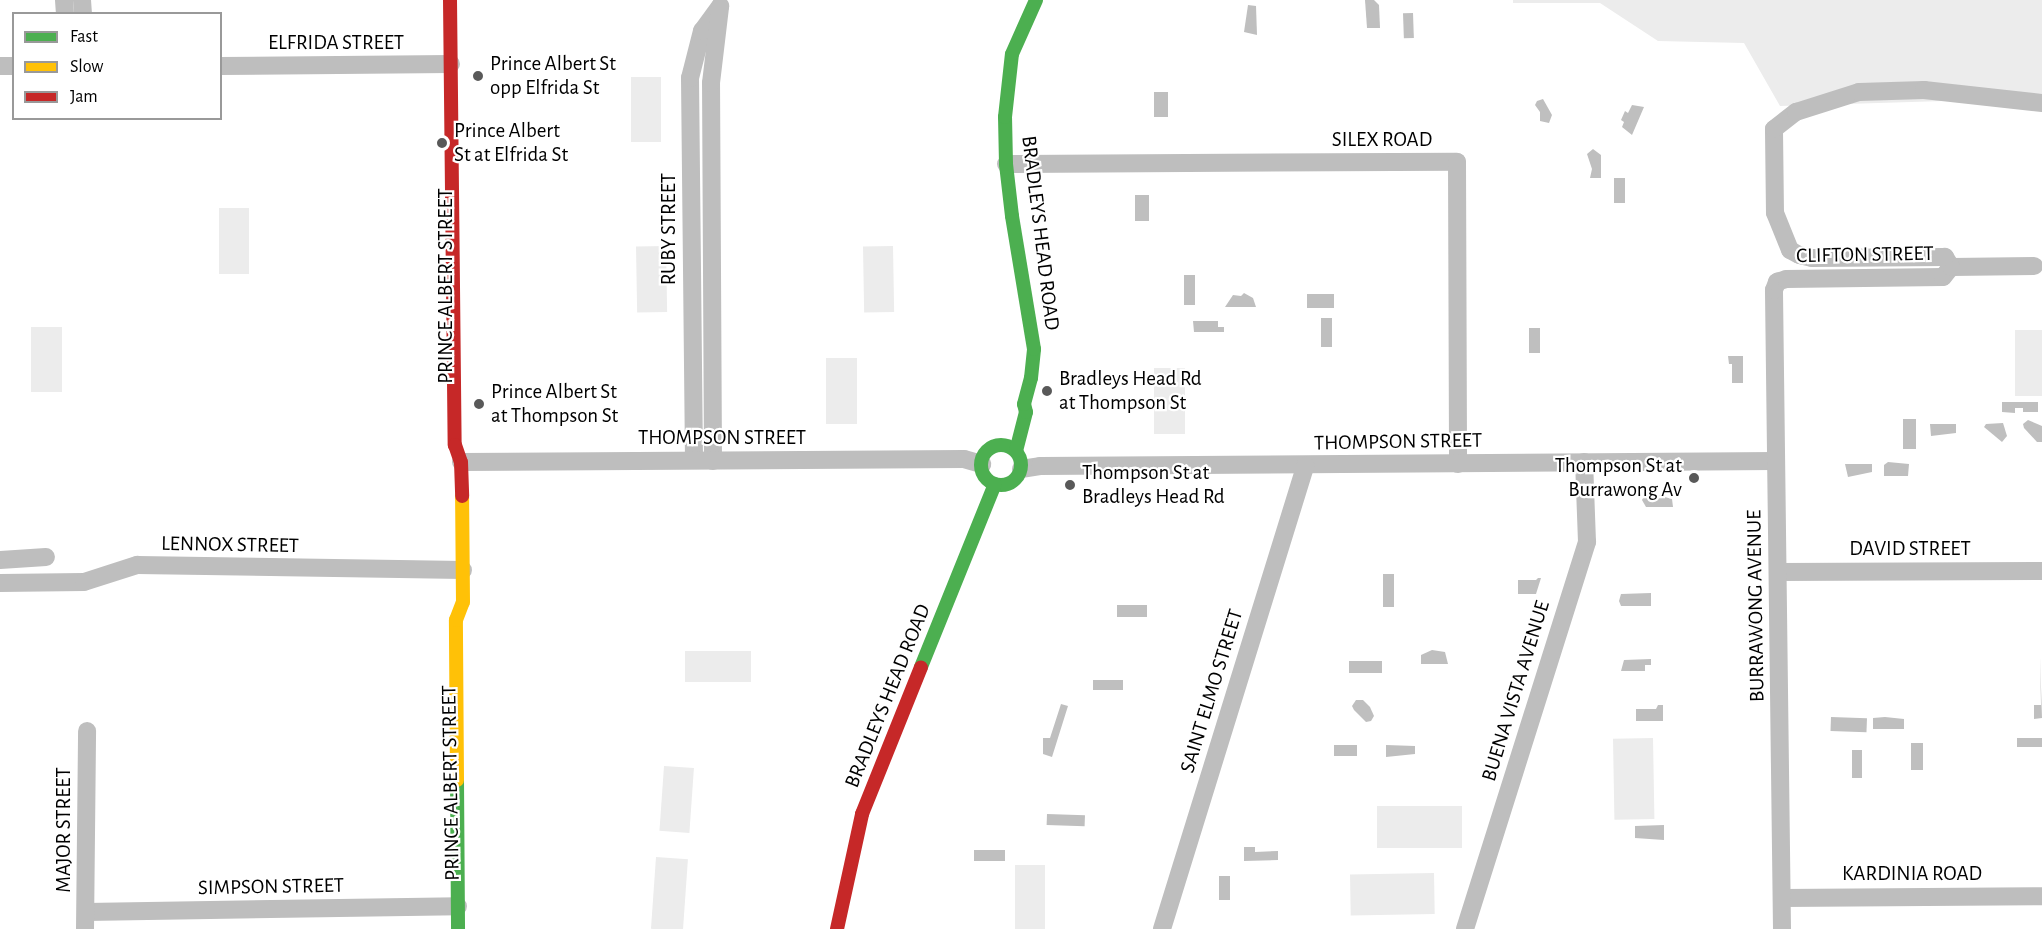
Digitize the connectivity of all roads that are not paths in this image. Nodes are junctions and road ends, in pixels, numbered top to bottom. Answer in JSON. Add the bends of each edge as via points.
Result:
{"nodes":[{"id":1,"x":450,"y":0,"type":"edge"},
{"id":2,"x":1036,"y":0,"type":"edge"},
{"id":3,"x":721,"y":3,"type":"edge"},
{"id":4,"x":458,"y":61,"type":"junction"},
{"id":5,"x":222,"y":66,"type":"edge"},
{"id":6,"x":2042,"y":103,"type":"edge"},
{"id":7,"x":1006,"y":164,"type":"junction"},
{"id":8,"x":2034,"y":266,"type":"dead end"},
{"id":9,"x":1951,"y":267,"type":"junction"},
{"id":10,"x":1777,"y":282,"type":"joint"},
{"id":11,"x":1024,"y":404,"type":"junction"},
{"id":12,"x":998,"y":446,"type":"junction"},
{"id":13,"x":693,"y":460,"type":"junction"},
{"id":14,"x":713,"y":460,"type":"junction"},
{"id":15,"x":1018,"y":460,"type":"junction"},
{"id":16,"x":1776,"y":461,"type":"junction"},
{"id":17,"x":461,"y":462,"type":"junction"},
{"id":18,"x":1584,"y":462,"type":"junction"},
{"id":19,"x":982,"y":464,"type":"junction"},
{"id":20,"x":1458,"y":464,"type":"junction"},
{"id":21,"x":1305,"y":466,"type":"junction"},
{"id":22,"x":995,"y":484,"type":"junction"},
{"id":23,"x":46,"y":557,"type":"dead end"},
{"id":24,"x":0,"y":560,"type":"edge"},
{"id":25,"x":463,"y":570,"type":"junction"},
{"id":26,"x":2042,"y":571,"type":"edge"},
{"id":27,"x":1779,"y":572,"type":"junction"},
{"id":28,"x":0,"y":583,"type":"edge"},
{"id":29,"x":463,"y":602,"type":"junction"},
{"id":30,"x":470,"y":621,"type":"dead end"},
{"id":31,"x":87,"y":731,"type":"dead end"},
{"id":32,"x":2042,"y":896,"type":"edge"},
{"id":33,"x":1782,"y":898,"type":"junction"},
{"id":34,"x":458,"y":906,"type":"junction"},
{"id":35,"x":85,"y":921,"type":"edge"},
{"id":36,"x":458,"y":929,"type":"edge"},
{"id":37,"x":837,"y":929,"type":"edge"},
{"id":38,"x":1162,"y":929,"type":"edge"},
{"id":39,"x":1465,"y":929,"type":"edge"},
{"id":40,"x":1782,"y":929,"type":"edge"}],
"edges":[{"from":1,"to":4,"type":"main road","name":"PRINCE ALBERT STREET"},
{"from":2,"to":7,"type":"main road","name":"BRADLEYS HEAD ROAD","via":[[1012,54],[1006,94]]},
{"from":3,"to":13,"type":"street","name":"RUBY STREET","via":[[702,31],[690,78]]},
{"from":3,"to":14,"type":"street","name":"RUBY STREET","via":[[711,83]]},
{"from":4,"to":5,"type":"street","name":"ELFRIDA STREET"},
{"from":4,"to":17,"type":"main road","name":"PRINCE ALBERT STREET","via":[[455,445]]},
{"from":6,"to":9,"type":"street","name":"CLIFTON STREET","via":[[1924,90],[1859,92],[1796,112],[1774,129],[1775,213],[1790,250],[1812,258],[1945,257]]},
{"from":7,"to":11,"type":"main road","name":"BRADLEYS HEAD ROAD","via":[[1034,350]]},
{"from":7,"to":20,"type":"street","name":"SILEX ROAD","via":[[1457,162]]},
{"from":8,"to":9,"type":"street","name":"CLIFTON STREET"},
{"from":9,"to":10,"type":"street","name":"CLIFTON STREET","via":[[1943,277]]},
{"from":10,"to":16,"type":"street","name":"BURRAWONG AVENUE"},
{"from":11,"to":12,"type":"main road","name":"BRADLEYS HEAD ROAD","via":[[1008,424]]},
{"from":11,"to":15,"type":"main road","name":"BRADLEYS HEAD ROAD"},
{"from":12,"to":15,"type":"main road","via":[[1008,446]]},
{"from":12,"to":19,"type":"main road","via":[[987,452]]},
{"from":13,"to":14,"type":"street","name":"THOMPSON STREET"},
{"from":13,"to":17,"type":"street","name":"THOMPSON STREET"},
{"from":14,"to":19,"type":"street","name":"THOMPSON STREET","via":[[964,459]]},
{"from":15,"to":21,"type":"street","name":"THOMPSON STREET","via":[[1040,466]]},
{"from":15,"to":22,"type":"main road","via":[[1014,481]]},
{"from":16,"to":18,"type":"street","name":"THOMPSON STREET"},
{"from":16,"to":27,"type":"street","name":"BURRAWONG AVENUE"},
{"from":17,"to":25,"type":"main road","name":"PRINCE ALBERT STREET"},
{"from":18,"to":20,"type":"street","name":"THOMPSON STREET"},
{"from":18,"to":39,"type":"street","name":"BUENA VISTA AVENUE","via":[[1587,542]]},
{"from":19,"to":22,"type":"main road","via":[[985,476]]},
{"from":20,"to":21,"type":"street","name":"THOMPSON STREET"},
{"from":21,"to":38,"type":"street","name":"SAINT ELMO STREET"},
{"from":22,"to":37,"type":"main road","name":"BRADLEYS HEAD ROAD","via":[[862,814]]},
{"from":23,"to":24,"type":"street"},
{"from":25,"to":28,"type":"street","name":"LENNOX STREET","via":[[137,565],[84,582]]},
{"from":25,"to":29,"type":"main road","name":"PRINCE ALBERT STREET"},
{"from":26,"to":27,"type":"street","name":"DAVID STREET"},
{"from":27,"to":33,"type":"street","name":"BURRAWONG AVENUE"},
{"from":29,"to":30,"type":"main road","name":"PRINCE ALBERT STREET"},
{"from":29,"to":34,"type":"main road","name":"PRINCE ALBERT STREET","via":[[456,620]]},
{"from":31,"to":35,"type":"street","name":"MAJOR STREET"},
{"from":32,"to":33,"type":"street","name":"KARDINIA ROAD"},
{"from":33,"to":40,"type":"street","name":"BURRAWONG AVENUE"},
{"from":34,"to":35,"type":"street","name":"SIMPSON STREET"},
{"from":34,"to":36,"type":"main road","name":"PRINCE ALBERT STREET"}]}
